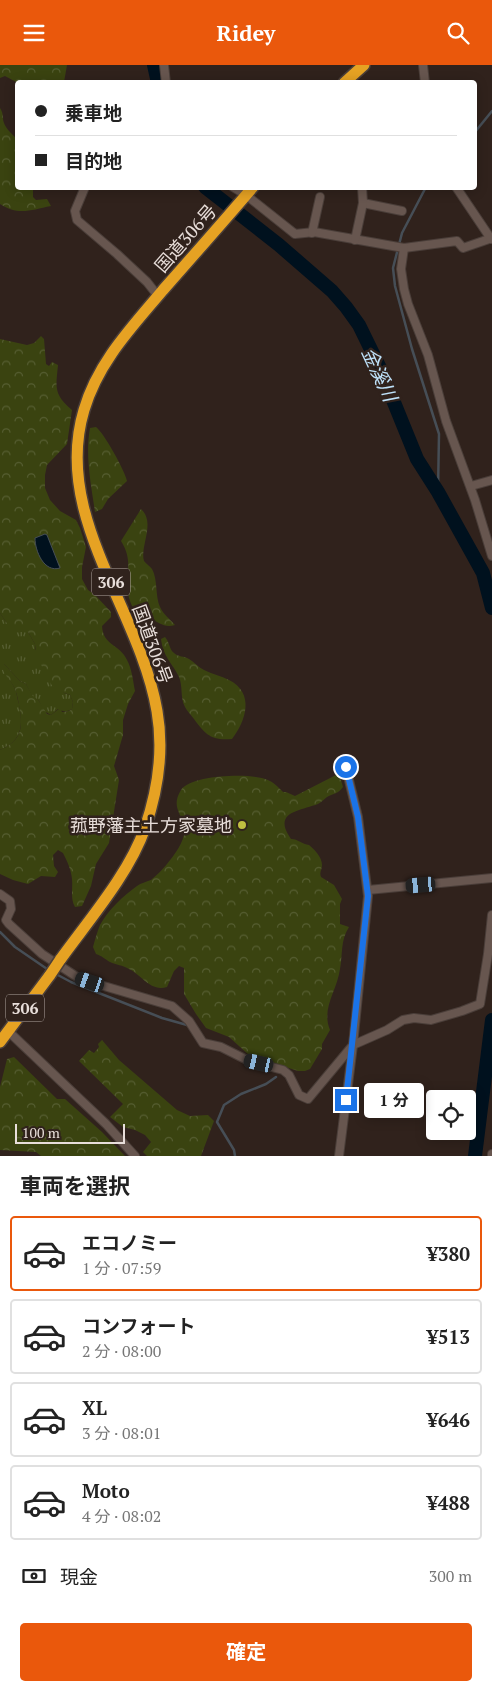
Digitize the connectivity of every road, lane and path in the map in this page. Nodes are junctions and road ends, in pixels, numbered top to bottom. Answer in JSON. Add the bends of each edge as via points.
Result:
{"nodes":[{"id":1,"x":164,"y":65,"type":"edge"},
{"id":2,"x":364,"y":65,"type":"edge"},
{"id":3,"x":422,"y":65,"type":"edge"},
{"id":4,"x":166,"y":80,"type":"edge"},
{"id":5,"x":347,"y":80,"type":"edge"},
{"id":6,"x":424,"y":80,"type":"edge"},
{"id":7,"x":84,"y":190,"type":"edge"},
{"id":8,"x":362,"y":190,"type":"edge"},
{"id":9,"x":458,"y":190,"type":"edge"},
{"id":10,"x":246,"y":195,"type":"edge"},
{"id":11,"x":320,"y":197,"type":"dead end"},
{"id":12,"x":363,"y":203,"type":"junction"},
{"id":13,"x":402,"y":211,"type":"dead end"},
{"id":14,"x":312,"y":233,"type":"junction"},
{"id":15,"x":491,"y":239,"type":"edge"},
{"id":16,"x":355,"y":240,"type":"junction"},
{"id":17,"x":399,"y":248,"type":"junction"},
{"id":18,"x":158,"y":296,"type":"junction"},
{"id":19,"x":492,"y":481,"type":"edge"},
{"id":20,"x":471,"y":486,"type":"junction"},
{"id":21,"x":492,"y":556,"type":"edge"},
{"id":22,"x":346,"y":767,"type":"dead end"},
{"id":23,"x":492,"y":878,"type":"edge"},
{"id":24,"x":368,"y":890,"type":"junction"},
{"id":25,"x":0,"y":894,"type":"edge"},
{"id":26,"x":492,"y":915,"type":"edge"},
{"id":27,"x":8,"y":1031,"type":"junction"},
{"id":28,"x":0,"y":1041,"type":"edge"},
{"id":29,"x":353,"y":1045,"type":"junction"},
{"id":30,"x":135,"y":1156,"type":"edge"},
{"id":31,"x":339,"y":1156,"type":"edge"}],
"edges":[{"from":1,"to":4,"type":"street"},
{"from":2,"to":5,"type":"highway"},
{"from":3,"to":6,"type":"street"},
{"from":7,"to":18,"type":"street","via":[[75,211],[77,220],[147,282]]},
{"from":8,"to":12,"type":"street"},
{"from":9,"to":15,"type":"street"},
{"from":10,"to":14,"type":"street","via":[[295,234]]},
{"from":10,"to":18,"type":"highway","name":"国道306号","number":"306"},
{"from":11,"to":14,"type":"street"},
{"from":12,"to":13,"type":"street"},
{"from":12,"to":16,"type":"street"},
{"from":14,"to":16,"type":"street"},
{"from":15,"to":17,"type":"street","via":[[463,248],[458,241]]},
{"from":16,"to":17,"type":"street"},
{"from":17,"to":20,"type":"street","via":[[408,304],[428,355],[451,437]]},
{"from":18,"to":27,"type":"highway","name":"国道306号","number":"306","bridge":true,"via":[[123,337],[98,374],[80,422],[77,458],[78,483],[86,519],[154,696],[160,735],[159,772],[152,808],[122,873]]},
{"from":19,"to":20,"type":"street"},
{"from":20,"to":21,"type":"street"},
{"from":22,"to":24,"type":"street","via":[[358,817]]},
{"from":23,"to":24,"type":"street"},
{"from":24,"to":29,"type":"street"},
{"from":25,"to":29,"type":"street","via":[[10,901],[8,925],[64,969],[86,981],[172,1007],[189,1021],[203,1043],[283,1070],[302,1097],[308,1099]]},
{"from":26,"to":29,"type":"street","via":[[478,1006],[431,1019],[402,1020]]},
{"from":27,"to":28,"type":"highway","name":"国道306号","number":"306"},
{"from":27,"to":30,"type":"street"},
{"from":29,"to":31,"type":"street"}]}
